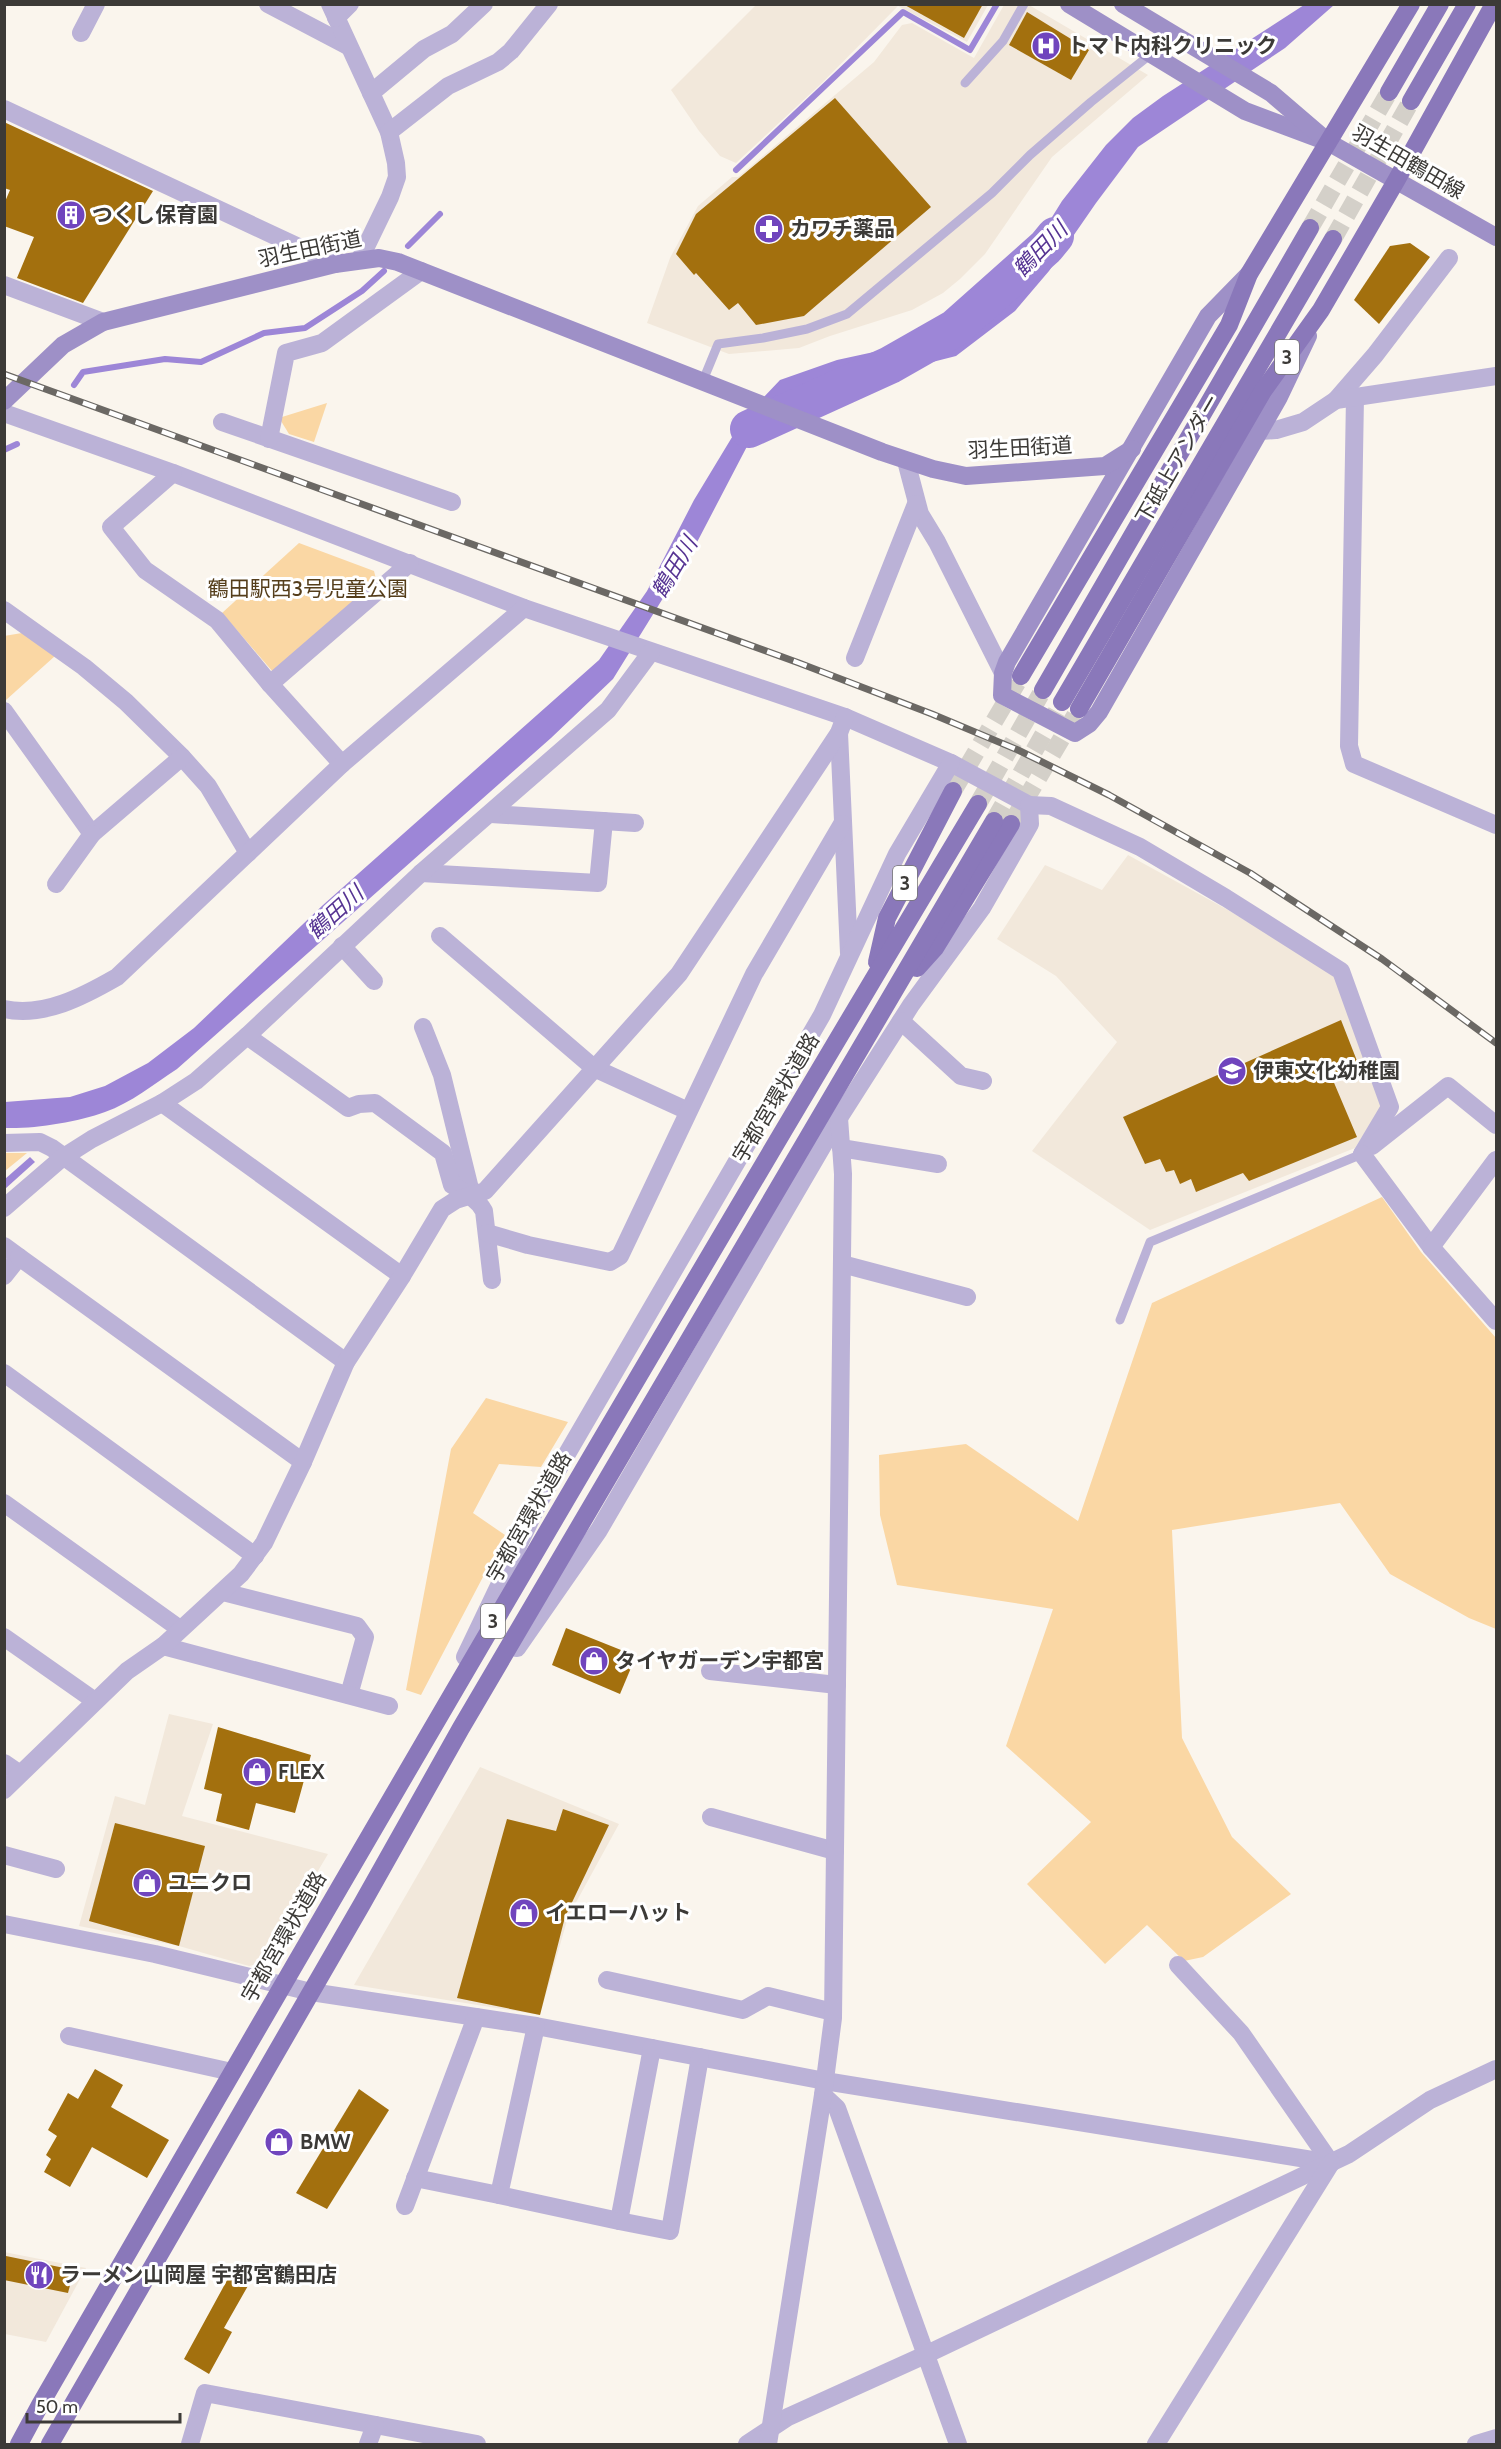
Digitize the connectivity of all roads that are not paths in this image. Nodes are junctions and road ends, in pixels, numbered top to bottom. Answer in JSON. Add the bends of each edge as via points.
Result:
{"nodes":[{"id":1,"x":96,"y":4,"type":"edge"},
{"id":2,"x":268,"y":4,"type":"edge"},
{"id":3,"x":350,"y":4,"type":"edge"},
{"id":4,"x":484,"y":4,"type":"edge"},
{"id":5,"x":549,"y":4,"type":"edge"},
{"id":6,"x":1024,"y":4,"type":"edge"},
{"id":7,"x":1069,"y":4,"type":"edge"},
{"id":8,"x":1123,"y":4,"type":"edge"},
{"id":9,"x":1411,"y":4,"type":"edge"},
{"id":10,"x":1440,"y":4,"type":"edge"},
{"id":11,"x":1467,"y":4,"type":"edge"},
{"id":12,"x":1494,"y":4,"type":"edge"},
{"id":13,"x":333,"y":11,"type":"edge"},
{"id":14,"x":81,"y":33,"type":"dead end"},
{"id":15,"x":348,"y":46,"type":"junction"},
{"id":16,"x":1151,"y":54,"type":"junction"},
{"id":17,"x":965,"y":83,"type":"dead end"},
{"id":18,"x":1389,"y":92,"type":"tunnel mouth"},
{"id":19,"x":370,"y":93,"type":"junction"},
{"id":20,"x":1411,"y":101,"type":"tunnel mouth"},
{"id":21,"x":4,"y":109,"type":"edge"},
{"id":22,"x":389,"y":132,"type":"junction"},
{"id":23,"x":1328,"y":142,"type":"junction"},
{"id":24,"x":1396,"y":181,"type":"junction"},
{"id":25,"x":1310,"y":228,"type":"tunnel mouth"},
{"id":26,"x":1497,"y":237,"type":"edge"},
{"id":27,"x":1333,"y":239,"type":"tunnel mouth"},
{"id":28,"x":1449,"y":258,"type":"dead end"},
{"id":29,"x":360,"y":259,"type":"junction"},
{"id":30,"x":334,"y":264,"type":"junction"},
{"id":31,"x":421,"y":271,"type":"junction"},
{"id":32,"x":1249,"y":274,"type":"junction"},
{"id":33,"x":4,"y":285,"type":"edge"},
{"id":34,"x":1321,"y":310,"type":"junction"},
{"id":35,"x":103,"y":322,"type":"junction"},
{"id":36,"x":1497,"y":376,"type":"edge"},
{"id":37,"x":702,"y":382,"type":"junction"},
{"id":38,"x":1354,"y":397,"type":"junction"},
{"id":39,"x":1336,"y":400,"type":"junction"},
{"id":40,"x":4,"y":401,"type":"edge"},
{"id":41,"x":4,"y":414,"type":"edge"},
{"id":42,"x":222,"y":422,"type":"dead end"},
{"id":43,"x":1260,"y":431,"type":"junction"},
{"id":44,"x":269,"y":439,"type":"junction"},
{"id":45,"x":1132,"y":448,"type":"junction"},
{"id":46,"x":906,"y":461,"type":"junction"},
{"id":47,"x":173,"y":473,"type":"junction"},
{"id":48,"x":452,"y":502,"type":"dead end"},
{"id":49,"x":916,"y":504,"type":"junction"},
{"id":50,"x":410,"y":563,"type":"junction"},
{"id":51,"x":524,"y":608,"type":"junction"},
{"id":52,"x":7,"y":616,"type":"edge"},
{"id":53,"x":646,"y":650,"type":"junction"},
{"id":54,"x":855,"y":658,"type":"dead end"},
{"id":55,"x":1012,"y":675,"type":"junction"},
{"id":56,"x":270,"y":684,"type":"junction"},
{"id":57,"x":1043,"y":690,"type":"tunnel mouth"},
{"id":58,"x":4,"y":711,"type":"edge"},
{"id":59,"x":842,"y":725,"type":"junction"},
{"id":60,"x":182,"y":757,"type":"junction"},
{"id":61,"x":951,"y":763,"type":"junction"},
{"id":62,"x":342,"y":764,"type":"junction"},
{"id":63,"x":954,"y":791,"type":"tunnel mouth"},
{"id":64,"x":978,"y":804,"type":"tunnel mouth"},
{"id":65,"x":1029,"y":805,"type":"junction"},
{"id":66,"x":491,"y":814,"type":"junction"},
{"id":67,"x":604,"y":821,"type":"junction"},
{"id":68,"x":634,"y":823,"type":"dead end"},
{"id":69,"x":1003,"y":823,"type":"tunnel mouth"},
{"id":70,"x":842,"y":824,"type":"junction"},
{"id":71,"x":1497,"y":825,"type":"edge"},
{"id":72,"x":92,"y":834,"type":"junction"},
{"id":73,"x":248,"y":853,"type":"junction"},
{"id":74,"x":421,"y":873,"type":"junction"},
{"id":75,"x":56,"y":884,"type":"dead end"},
{"id":76,"x":440,"y":936,"type":"dead end"},
{"id":77,"x":342,"y":946,"type":"junction"},
{"id":78,"x":849,"y":957,"type":"junction"},
{"id":79,"x":374,"y":981,"type":"dead end"},
{"id":80,"x":872,"y":981,"type":"junction"},
{"id":81,"x":4,"y":1009,"type":"edge"},
{"id":82,"x":901,"y":1021,"type":"junction"},
{"id":83,"x":423,"y":1028,"type":"dead end"},
{"id":84,"x":247,"y":1036,"type":"junction"},
{"id":85,"x":594,"y":1068,"type":"junction"},
{"id":86,"x":982,"y":1081,"type":"dead end"},
{"id":87,"x":162,"y":1103,"type":"junction"},
{"id":88,"x":688,"y":1111,"type":"junction"},
{"id":89,"x":840,"y":1118,"type":"junction"},
{"id":90,"x":1497,"y":1125,"type":"edge"},
{"id":91,"x":4,"y":1143,"type":"edge"},
{"id":92,"x":842,"y":1148,"type":"junction"},
{"id":93,"x":1362,"y":1154,"type":"junction"},
{"id":94,"x":62,"y":1158,"type":"junction"},
{"id":95,"x":1497,"y":1160,"type":"edge"},
{"id":96,"x":938,"y":1164,"type":"dead end"},
{"id":97,"x":472,"y":1197,"type":"junction"},
{"id":98,"x":4,"y":1208,"type":"edge"},
{"id":99,"x":487,"y":1233,"type":"junction"},
{"id":100,"x":4,"y":1245,"type":"edge"},
{"id":101,"x":1431,"y":1246,"type":"junction"},
{"id":102,"x":19,"y":1257,"type":"junction"},
{"id":103,"x":842,"y":1264,"type":"junction"},
{"id":104,"x":4,"y":1276,"type":"edge"},
{"id":105,"x":402,"y":1276,"type":"junction"},
{"id":106,"x":492,"y":1280,"type":"dead end"},
{"id":107,"x":967,"y":1296,"type":"dead end"},
{"id":108,"x":1120,"y":1320,"type":"dead end"},
{"id":109,"x":1496,"y":1321,"type":"edge"},
{"id":110,"x":346,"y":1362,"type":"junction"},
{"id":111,"x":4,"y":1373,"type":"edge"},
{"id":112,"x":303,"y":1462,"type":"junction"},
{"id":113,"x":4,"y":1503,"type":"edge"},
{"id":114,"x":255,"y":1556,"type":"junction"},
{"id":115,"x":223,"y":1592,"type":"junction"},
{"id":116,"x":180,"y":1629,"type":"junction"},
{"id":117,"x":4,"y":1637,"type":"edge"},
{"id":118,"x":163,"y":1646,"type":"junction"},
{"id":119,"x":711,"y":1671,"type":"dead end"},
{"id":120,"x":837,"y":1685,"type":"junction"},
{"id":121,"x":349,"y":1695,"type":"junction"},
{"id":122,"x":95,"y":1701,"type":"junction"},
{"id":123,"x":389,"y":1706,"type":"dead end"},
{"id":124,"x":438,"y":1716,"type":"junction"},
{"id":125,"x":461,"y":1728,"type":"junction"},
{"id":126,"x":4,"y":1762,"type":"edge"},
{"id":127,"x":20,"y":1774,"type":"junction"},
{"id":128,"x":4,"y":1790,"type":"edge"},
{"id":129,"x":711,"y":1817,"type":"dead end"},
{"id":130,"x":835,"y":1851,"type":"junction"},
{"id":131,"x":4,"y":1855,"type":"edge"},
{"id":132,"x":56,"y":1869,"type":"dead end"},
{"id":133,"x":4,"y":1924,"type":"edge"},
{"id":134,"x":1178,"y":1965,"type":"dead end"},
{"id":135,"x":607,"y":1980,"type":"dead end"},
{"id":136,"x":282,"y":1984,"type":"junction"},
{"id":137,"x":311,"y":1992,"type":"junction"},
{"id":138,"x":833,"y":2012,"type":"junction"},
{"id":139,"x":476,"y":2017,"type":"junction"},
{"id":140,"x":536,"y":2026,"type":"junction"},
{"id":141,"x":69,"y":2036,"type":"dead end"},
{"id":142,"x":652,"y":2048,"type":"junction"},
{"id":143,"x":700,"y":2057,"type":"junction"},
{"id":144,"x":1497,"y":2069,"type":"edge"},
{"id":145,"x":232,"y":2072,"type":"junction"},
{"id":146,"x":824,"y":2088,"type":"junction"},
{"id":147,"x":1331,"y":2163,"type":"junction"},
{"id":148,"x":415,"y":2178,"type":"junction"},
{"id":149,"x":499,"y":2195,"type":"junction"},
{"id":150,"x":405,"y":2206,"type":"dead end"},
{"id":151,"x":619,"y":2221,"type":"junction"},
{"id":152,"x":925,"y":2355,"type":"junction"},
{"id":153,"x":375,"y":2425,"type":"junction"},
{"id":154,"x":769,"y":2438,"type":"edge"},
{"id":155,"x":1497,"y":2438,"type":"edge"},
{"id":156,"x":19,"y":2445,"type":"edge"},
{"id":157,"x":50,"y":2445,"type":"edge"},
{"id":158,"x":190,"y":2445,"type":"edge"},
{"id":159,"x":368,"y":2445,"type":"edge"},
{"id":160,"x":477,"y":2445,"type":"edge"},
{"id":161,"x":747,"y":2445,"type":"edge"},
{"id":162,"x":958,"y":2445,"type":"edge"},
{"id":163,"x":1156,"y":2445,"type":"edge"},
{"id":164,"x":1476,"y":2445,"type":"edge"}],
"edges":[{"from":1,"to":14,"type":"street"},
{"from":2,"to":15,"type":"street"},
{"from":3,"to":13,"type":"street"},
{"from":4,"to":19,"type":"street","via":[[452,34],[424,49]]},
{"from":5,"to":22,"type":"street","via":[[498,62],[447,86]]},
{"from":6,"to":17,"type":"lane","via":[[1003,41]]},
{"from":7,"to":16,"type":"main road"},
{"from":8,"to":23,"type":"main road","via":[[1271,93]]},
{"from":9,"to":23,"type":"main road"},
{"from":10,"to":18,"type":"main road"},
{"from":11,"to":20,"type":"main road"},
{"from":12,"to":24,"type":"main road","number":"3"},
{"from":13,"to":15,"type":"street"},
{"from":15,"to":19,"type":"street"},
{"from":16,"to":23,"type":"main road","via":[[1245,111]]},
{"from":16,"to":37,"type":"lane","via":[[847,314],[807,329],[718,344]]},
{"from":19,"to":22,"type":"street"},
{"from":21,"to":30,"type":"street"},
{"from":22,"to":29,"type":"street","via":[[397,177]]},
{"from":23,"to":24,"type":"main road","name":"羽生田鶴田線"},
{"from":23,"to":32,"type":"main road"},
{"from":24,"to":26,"type":"main road","name":"羽生田鶴田線"},
{"from":24,"to":34,"type":"main road","number":"3"},
{"from":25,"to":57,"type":"main road","name":"下砥上アンダー","number":"3"},
{"from":27,"to":34,"type":"main road","name":"下砥上アンダー","number":"3","via":[[1070,705],[1263,391]]},
{"from":28,"to":39,"type":"street","via":[[1375,356]]},
{"from":29,"to":30,"type":"main road","name":"羽生田街道"},
{"from":29,"to":31,"type":"main road","name":"羽生田街道","via":[[379,258]]},
{"from":30,"to":35,"type":"main road","name":"羽生田街道"},
{"from":31,"to":37,"type":"main road","name":"羽生田街道"},
{"from":31,"to":44,"type":"street","via":[[322,343],[286,353]]},
{"from":32,"to":45,"type":"main road","via":[[1208,316]]},
{"from":32,"to":55,"type":"main road","via":[[1229,325]]},
{"from":33,"to":35,"type":"street"},
{"from":34,"to":43,"type":"main road"},
{"from":35,"to":40,"type":"main road","name":"羽生田街道","via":[[63,345]]},
{"from":36,"to":38,"type":"street"},
{"from":37,"to":46,"type":"main road","name":"羽生田街道"},
{"from":38,"to":39,"type":"street"},
{"from":38,"to":71,"type":"street","via":[[1349,746],[1354,764]]},
{"from":39,"to":43,"type":"street","via":[[1303,422]]},
{"from":41,"to":47,"type":"street"},
{"from":42,"to":44,"type":"street"},
{"from":43,"to":55,"type":"main road","via":[[1089,724],[1075,733],[1002,695]]},
{"from":44,"to":48,"type":"street"},
{"from":45,"to":46,"type":"main road","name":"羽生田街道","via":[[1105,466],[966,476]]},
{"from":45,"to":55,"type":"main road","via":[[1007,663]]},
{"from":46,"to":49,"type":"street"},
{"from":47,"to":50,"type":"street"},
{"from":47,"to":56,"type":"street","via":[[111,527],[145,570],[217,620]]},
{"from":49,"to":54,"type":"street"},
{"from":49,"to":55,"type":"street"},
{"from":50,"to":51,"type":"street"},
{"from":50,"to":56,"type":"street"},
{"from":51,"to":53,"type":"street"},
{"from":51,"to":62,"type":"street"},
{"from":52,"to":60,"type":"street","via":[[101,681]]},
{"from":53,"to":59,"type":"street"},
{"from":53,"to":66,"type":"street","via":[[608,710]]},
{"from":56,"to":62,"type":"street"},
{"from":58,"to":72,"type":"street"},
{"from":59,"to":61,"type":"street"},
{"from":59,"to":70,"type":"street"},
{"from":59,"to":85,"type":"street","via":[[679,974]]},
{"from":60,"to":72,"type":"street"},
{"from":60,"to":73,"type":"street","via":[[207,786]]},
{"from":61,"to":65,"type":"street"},
{"from":61,"to":78,"type":"street","via":[[897,854]]},
{"from":62,"to":73,"type":"street"},
{"from":63,"to":80,"type":"main road","number":"3","via":[[887,918]]},
{"from":64,"to":80,"type":"main road","name":"宇都宮環状道路","number":"3"},
{"from":65,"to":82,"type":"street","via":[[1030,824],[982,908]]},
{"from":65,"to":93,"type":"street","via":[[1051,806],[1140,847],[1341,971],[1390,1107]]},
{"from":66,"to":67,"type":"street"},
{"from":66,"to":74,"type":"street"},
{"from":67,"to":68,"type":"street"},
{"from":67,"to":74,"type":"street","via":[[598,883]]},
{"from":69,"to":125,"type":"main road","number":"3","via":[[894,991]]},
{"from":70,"to":78,"type":"street"},
{"from":70,"to":88,"type":"street","via":[[754,974]]},
{"from":72,"to":75,"type":"street"},
{"from":73,"to":81,"type":"street","via":[[117,977],[86,995],[51,1008]]},
{"from":74,"to":77,"type":"street"},
{"from":76,"to":85,"type":"street"},
{"from":77,"to":79,"type":"street"},
{"from":77,"to":84,"type":"street"},
{"from":78,"to":124,"type":"street","via":[[822,1015],[539,1502]]},
{"from":80,"to":124,"type":"main road","name":"宇都宮環状道路","number":"3"},
{"from":82,"to":86,"type":"street","via":[[961,1076]]},
{"from":82,"to":89,"type":"street"},
{"from":83,"to":97,"type":"street","via":[[442,1075]]},
{"from":84,"to":87,"type":"street","via":[[196,1081]]},
{"from":84,"to":97,"type":"street","via":[[348,1108],[375,1103],[443,1153],[452,1185]]},
{"from":85,"to":88,"type":"street"},
{"from":85,"to":97,"type":"street","via":[[485,1191]]},
{"from":87,"to":94,"type":"street"},
{"from":87,"to":105,"type":"street"},
{"from":88,"to":99,"type":"street","via":[[620,1256],[610,1262]]},
{"from":89,"to":92,"type":"street"},
{"from":89,"to":125,"type":"street","via":[[599,1530]]},
{"from":90,"to":93,"type":"street","via":[[1448,1086]]},
{"from":91,"to":94,"type":"street","via":[[40,1142]]},
{"from":92,"to":96,"type":"street"},
{"from":92,"to":103,"type":"street"},
{"from":93,"to":101,"type":"street"},
{"from":93,"to":108,"type":"lane","via":[[1150,1242]]},
{"from":94,"to":98,"type":"street"},
{"from":94,"to":110,"type":"street"},
{"from":95,"to":101,"type":"street"},
{"from":97,"to":99,"type":"street","via":[[484,1210]]},
{"from":97,"to":105,"type":"street","via":[[456,1200],[442,1209]]},
{"from":99,"to":106,"type":"street"},
{"from":100,"to":102,"type":"street"},
{"from":101,"to":109,"type":"street"},
{"from":102,"to":104,"type":"street"},
{"from":102,"to":112,"type":"street"},
{"from":103,"to":107,"type":"street"},
{"from":103,"to":120,"type":"street"},
{"from":105,"to":110,"type":"street"},
{"from":110,"to":112,"type":"street"},
{"from":111,"to":114,"type":"street"},
{"from":112,"to":114,"type":"street"},
{"from":113,"to":116,"type":"street"},
{"from":114,"to":115,"type":"street"},
{"from":115,"to":116,"type":"street"},
{"from":115,"to":121,"type":"street","via":[[357,1626],[365,1637]]},
{"from":116,"to":118,"type":"street"},
{"from":117,"to":122,"type":"street"},
{"from":118,"to":121,"type":"street"},
{"from":118,"to":122,"type":"street","via":[[127,1671]]},
{"from":119,"to":120,"type":"street"},
{"from":120,"to":130,"type":"street"},
{"from":121,"to":123,"type":"street"},
{"from":122,"to":127,"type":"street"},
{"from":124,"to":136,"type":"main road","name":"宇都宮環状道路","number":"3"},
{"from":125,"to":137,"type":"main road","number":"3"},
{"from":126,"to":127,"type":"street"},
{"from":127,"to":128,"type":"street"},
{"from":129,"to":130,"type":"street"},
{"from":130,"to":138,"type":"street"},
{"from":131,"to":132,"type":"street"},
{"from":133,"to":136,"type":"street"},
{"from":134,"to":147,"type":"street","via":[[1240,2033]]},
{"from":135,"to":138,"type":"street","via":[[743,2010],[768,1996]]},
{"from":136,"to":137,"type":"street"},
{"from":136,"to":145,"type":"main road","name":"宇都宮環状道路","number":"3"},
{"from":137,"to":139,"type":"street"},
{"from":137,"to":157,"type":"main road","number":"3"},
{"from":138,"to":146,"type":"street"},
{"from":139,"to":140,"type":"street"},
{"from":139,"to":148,"type":"street"},
{"from":140,"to":142,"type":"street"},
{"from":140,"to":149,"type":"street"},
{"from":141,"to":145,"type":"street"},
{"from":142,"to":143,"type":"street"},
{"from":142,"to":151,"type":"street"},
{"from":143,"to":146,"type":"street"},
{"from":143,"to":151,"type":"street","via":[[670,2231]]},
{"from":144,"to":147,"type":"street","via":[[1430,2100]]},
{"from":145,"to":156,"type":"main road","name":"宇都宮環状道路","number":"3"},
{"from":146,"to":147,"type":"street"},
{"from":146,"to":152,"type":"street","via":[[837,2108]]},
{"from":146,"to":154,"type":"street"},
{"from":147,"to":152,"type":"street"},
{"from":147,"to":163,"type":"street"},
{"from":148,"to":149,"type":"street"},
{"from":148,"to":150,"type":"street"},
{"from":149,"to":151,"type":"street"},
{"from":152,"to":154,"type":"street","via":[[788,2417]]},
{"from":152,"to":162,"type":"street"},
{"from":153,"to":158,"type":"street","via":[[205,2393]]},
{"from":153,"to":159,"type":"street"},
{"from":153,"to":160,"type":"street"},
{"from":154,"to":161,"type":"street"},
{"from":155,"to":164,"type":"street"}]}
